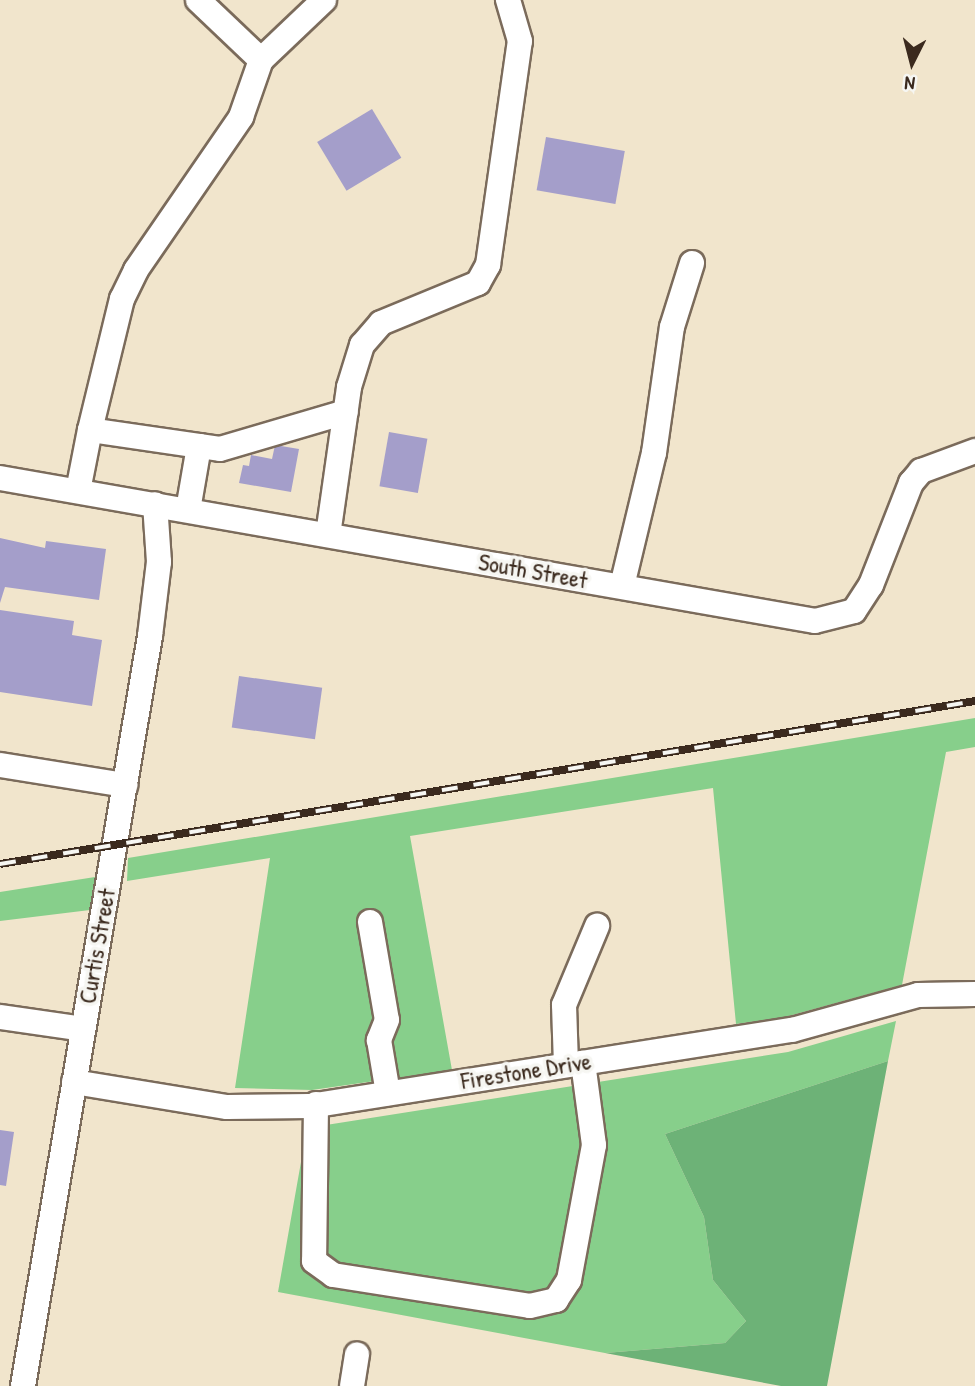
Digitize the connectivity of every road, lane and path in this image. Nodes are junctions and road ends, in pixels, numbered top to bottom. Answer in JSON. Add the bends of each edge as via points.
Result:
{"nodes":[{"id":1,"x":198,"y":0,"type":"edge"},
{"id":2,"x":324,"y":0,"type":"edge"},
{"id":3,"x":508,"y":0,"type":"edge"},
{"id":4,"x":261,"y":60,"type":"junction"},
{"id":5,"x":692,"y":264,"type":"dead end"},
{"id":6,"x":346,"y":412,"type":"junction"},
{"id":7,"x":90,"y":430,"type":"junction"},
{"id":8,"x":199,"y":446,"type":"junction"},
{"id":9,"x":975,"y":451,"type":"edge"},
{"id":10,"x":0,"y":478,"type":"edge"},
{"id":11,"x":78,"y":491,"type":"junction"},
{"id":12,"x":155,"y":504,"type":"junction"},
{"id":13,"x":188,"y":510,"type":"junction"},
{"id":14,"x":328,"y":535,"type":"junction"},
{"id":15,"x":622,"y":586,"type":"junction"},
{"id":16,"x":0,"y":765,"type":"edge"},
{"id":17,"x":125,"y":785,"type":"junction"},
{"id":18,"x":370,"y":922,"type":"dead end"},
{"id":19,"x":597,"y":926,"type":"dead end"},
{"id":20,"x":975,"y":993,"type":"edge"},
{"id":21,"x":0,"y":1017,"type":"edge"},
{"id":22,"x":83,"y":1029,"type":"junction"},
{"id":23,"x":575,"y":1064,"type":"junction"},
{"id":24,"x":74,"y":1082,"type":"junction"},
{"id":25,"x":388,"y":1093,"type":"junction"},
{"id":26,"x":316,"y":1104,"type":"junction"},
{"id":27,"x":357,"y":1354,"type":"dead end"},
{"id":28,"x":23,"y":1386,"type":"edge"},
{"id":29,"x":352,"y":1386,"type":"edge"}],
"edges":[{"from":1,"to":4,"type":"street"},
{"from":2,"to":4,"type":"street"},
{"from":3,"to":6,"type":"street","via":[[520,41],[488,265],[478,283],[381,323],[362,345]]},
{"from":4,"to":7,"type":"street","via":[[241,117],[136,270],[122,299]]},
{"from":5,"to":15,"type":"street","via":[[672,327],[654,453]]},
{"from":6,"to":8,"type":"street","via":[[240,446]]},
{"from":6,"to":14,"type":"street"},
{"from":7,"to":8,"type":"street"},
{"from":7,"to":11,"type":"street"},
{"from":8,"to":13,"type":"street"},
{"from":9,"to":15,"type":"street","name":"South Street","via":[[930,467],[911,483],[871,585],[853,611],[815,621]]},
{"from":10,"to":11,"type":"street","name":"South Street"},
{"from":11,"to":12,"type":"street","name":"South Street"},
{"from":12,"to":13,"type":"street","name":"South Street"},
{"from":12,"to":17,"type":"street","name":"Curtis Street","via":[[158,583]]},
{"from":13,"to":14,"type":"street","name":"South Street"},
{"from":14,"to":15,"type":"street","name":"South Street"},
{"from":16,"to":17,"type":"street"},
{"from":17,"to":22,"type":"street","name":"Curtis Street"},
{"from":18,"to":25,"type":"street","via":[[387,1020],[379,1040]]},
{"from":19,"to":23,"type":"street","via":[[564,1005]]},
{"from":20,"to":23,"type":"street","name":"Firestone Drive","via":[[918,995],[792,1030]]},
{"from":21,"to":22,"type":"street"},
{"from":22,"to":24,"type":"street","name":"Curtis Street"},
{"from":23,"to":25,"type":"street","name":"Firestone Drive"},
{"from":23,"to":26,"type":"street","via":[[594,1145],[569,1280],[555,1300],[530,1306],[333,1275],[314,1261]]},
{"from":24,"to":26,"type":"street","name":"Firestone Drive","via":[[227,1107]]},
{"from":24,"to":28,"type":"street","name":"Curtis Street"},
{"from":25,"to":26,"type":"street","name":"Firestone Drive"},
{"from":27,"to":29,"type":"street"}]}
